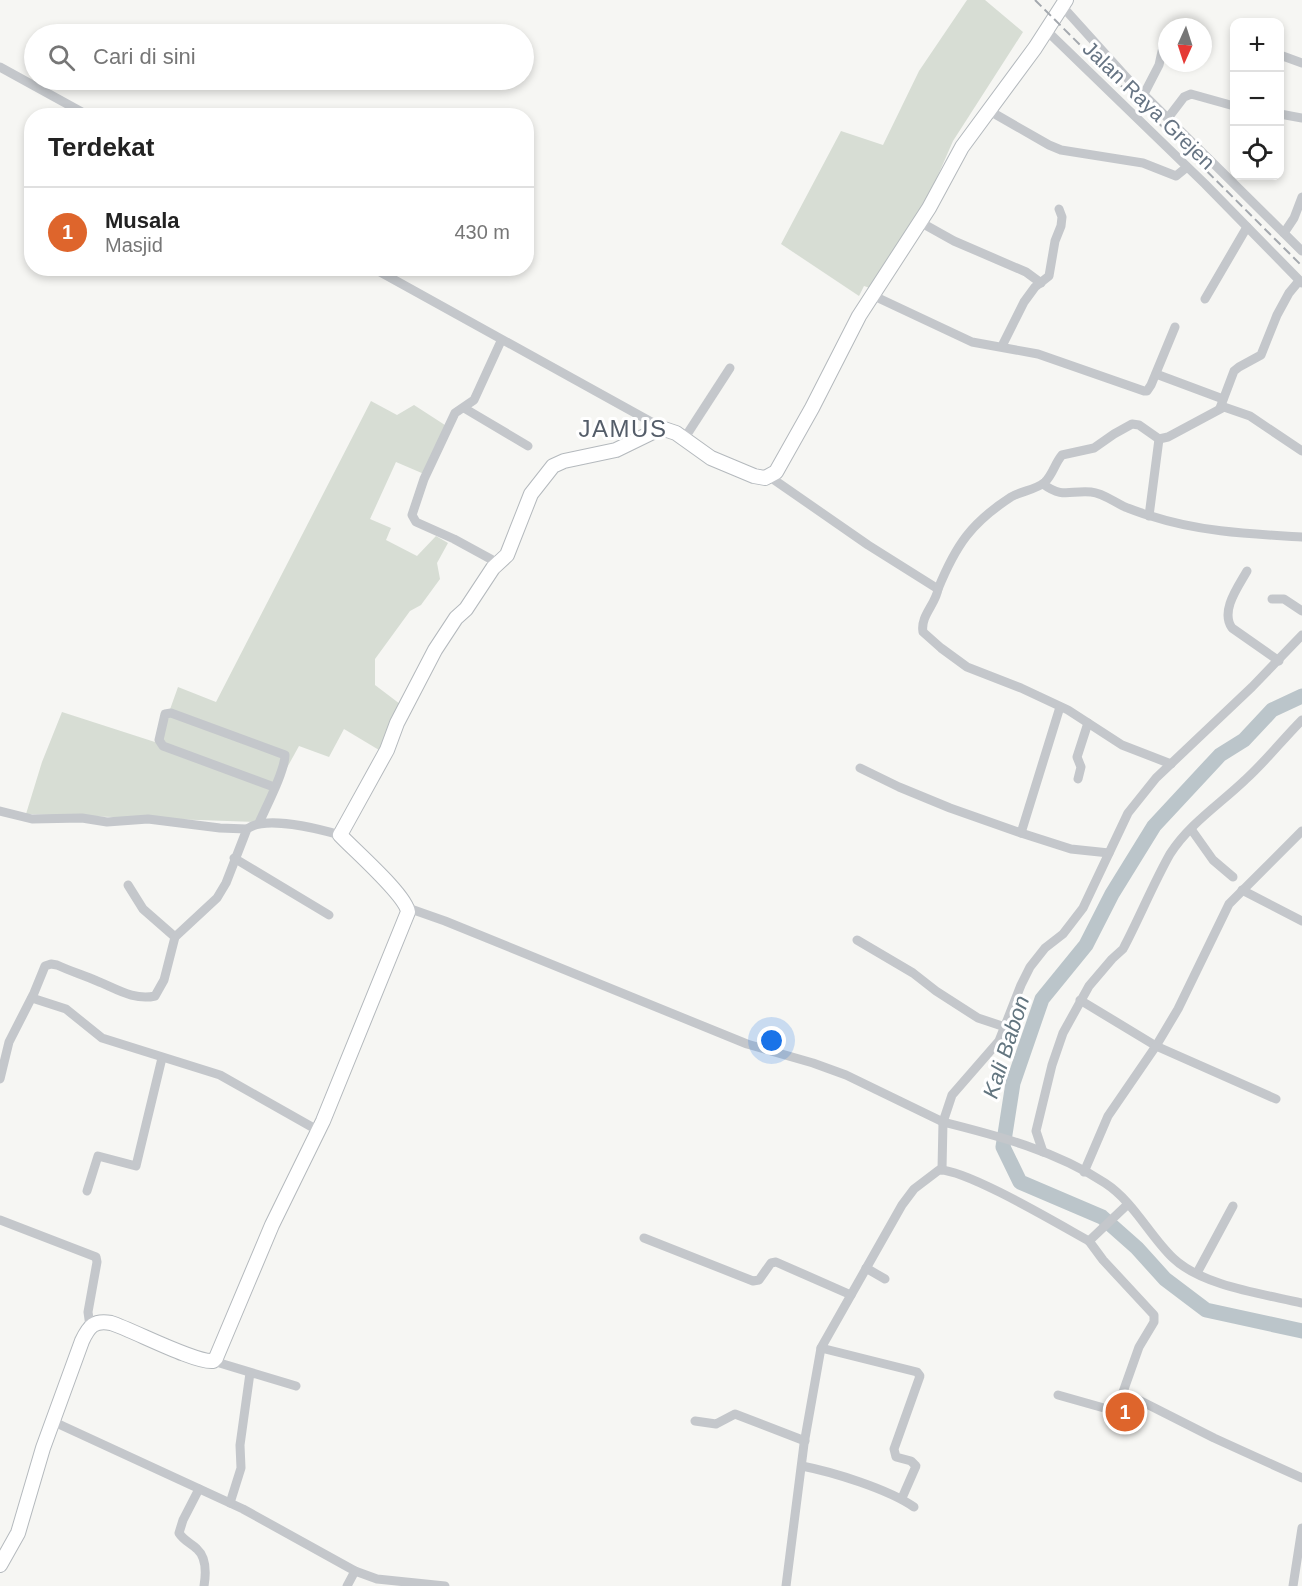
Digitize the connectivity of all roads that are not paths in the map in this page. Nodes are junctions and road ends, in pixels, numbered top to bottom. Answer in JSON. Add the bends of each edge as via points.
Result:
{"nodes":[{"id":1,"x":1064,"y":3,"type":"edge"},
{"id":2,"x":1050,"y":25,"type":"junction"},
{"id":3,"x":1284,"y":56,"type":"edge"},
{"id":4,"x":1302,"y":63,"type":"edge"},
{"id":5,"x":0,"y":67,"type":"edge"},
{"id":6,"x":1158,"y":67,"type":"edge"},
{"id":7,"x":24,"y":80,"type":"edge"},
{"id":8,"x":42,"y":90,"type":"edge"},
{"id":9,"x":1144,"y":94,"type":"junction"},
{"id":10,"x":1230,"y":105,"type":"edge"},
{"id":11,"x":74,"y":108,"type":"edge"},
{"id":12,"x":988,"y":110,"type":"junction"},
{"id":13,"x":1284,"y":115,"type":"edge"},
{"id":14,"x":1168,"y":118,"type":"junction"},
{"id":15,"x":1302,"y":118,"type":"edge"},
{"id":16,"x":1187,"y":167,"type":"junction"},
{"id":17,"x":1302,"y":197,"type":"edge"},
{"id":18,"x":1059,"y":209,"type":"dead end"},
{"id":19,"x":920,"y":222,"type":"junction"},
{"id":20,"x":1247,"y":227,"type":"junction"},
{"id":21,"x":1284,"y":233,"type":"junction"},
{"id":22,"x":1302,"y":251,"type":"edge"},
{"id":23,"x":387,"y":276,"type":"edge"},
{"id":24,"x":1301,"y":282,"type":"edge"},
{"id":25,"x":1041,"y":283,"type":"junction"},
{"id":26,"x":874,"y":296,"type":"junction"},
{"id":27,"x":1205,"y":299,"type":"dead end"},
{"id":28,"x":1175,"y":327,"type":"dead end"},
{"id":29,"x":501,"y":341,"type":"junction"},
{"id":30,"x":1002,"y":346,"type":"junction"},
{"id":31,"x":730,"y":368,"type":"dead end"},
{"id":32,"x":1156,"y":374,"type":"junction"},
{"id":33,"x":1222,"y":404,"type":"junction"},
{"id":34,"x":464,"y":408,"type":"junction"},
{"id":35,"x":664,"y":429,"type":"junction"},
{"id":36,"x":684,"y":439,"type":"junction"},
{"id":37,"x":1159,"y":439,"type":"junction"},
{"id":38,"x":528,"y":446,"type":"dead end"},
{"id":39,"x":1302,"y":451,"type":"edge"},
{"id":40,"x":770,"y":477,"type":"junction"},
{"id":41,"x":1043,"y":484,"type":"junction"},
{"id":42,"x":1149,"y":516,"type":"junction"},
{"id":43,"x":1302,"y":537,"type":"edge"},
{"id":44,"x":498,"y":563,"type":"junction"},
{"id":45,"x":1246,"y":571,"type":"dead end"},
{"id":46,"x":938,"y":589,"type":"junction"},
{"id":47,"x":1272,"y":599,"type":"dead end"},
{"id":48,"x":1302,"y":611,"type":"edge"},
{"id":49,"x":1302,"y":635,"type":"edge"},
{"id":50,"x":1279,"y":661,"type":"junction"},
{"id":51,"x":1060,"y":707,"type":"junction"},
{"id":52,"x":1302,"y":720,"type":"edge"},
{"id":53,"x":1088,"y":723,"type":"junction"},
{"id":54,"x":1171,"y":764,"type":"junction"},
{"id":55,"x":860,"y":768,"type":"dead end"},
{"id":56,"x":1078,"y":779,"type":"dead end"},
{"id":57,"x":274,"y":787,"type":"junction"},
{"id":58,"x":0,"y":811,"type":"edge"},
{"id":59,"x":259,"y":823,"type":"junction"},
{"id":60,"x":247,"y":829,"type":"junction"},
{"id":61,"x":1191,"y":829,"type":"junction"},
{"id":62,"x":1302,"y":831,"type":"edge"},
{"id":63,"x":1021,"y":833,"type":"junction"},
{"id":64,"x":340,"y":835,"type":"junction"},
{"id":65,"x":1108,"y":853,"type":"junction"},
{"id":66,"x":234,"y":858,"type":"junction"},
{"id":67,"x":1233,"y":877,"type":"dead end"},
{"id":68,"x":128,"y":885,"type":"dead end"},
{"id":69,"x":1242,"y":890,"type":"junction"},
{"id":70,"x":408,"y":908,"type":"junction"},
{"id":71,"x":329,"y":915,"type":"dead end"},
{"id":72,"x":1302,"y":921,"type":"edge"},
{"id":73,"x":175,"y":937,"type":"junction"},
{"id":74,"x":857,"y":940,"type":"dead end"},
{"id":75,"x":32,"y":998,"type":"junction"},
{"id":76,"x":1080,"y":1000,"type":"junction"},
{"id":77,"x":1005,"y":1027,"type":"junction"},
{"id":78,"x":1156,"y":1046,"type":"junction"},
{"id":79,"x":162,"y":1058,"type":"junction"},
{"id":80,"x":0,"y":1079,"type":"edge"},
{"id":81,"x":1276,"y":1099,"type":"dead end"},
{"id":82,"x":943,"y":1122,"type":"junction"},
{"id":83,"x":319,"y":1131,"type":"junction"},
{"id":84,"x":1043,"y":1152,"type":"junction"},
{"id":85,"x":942,"y":1169,"type":"junction"},
{"id":86,"x":1084,"y":1172,"type":"junction"},
{"id":87,"x":87,"y":1191,"type":"dead end"},
{"id":88,"x":1233,"y":1206,"type":"dead end"},
{"id":89,"x":1126,"y":1207,"type":"junction"},
{"id":90,"x":0,"y":1220,"type":"edge"},
{"id":91,"x":644,"y":1238,"type":"dead end"},
{"id":92,"x":1091,"y":1239,"type":"junction"},
{"id":93,"x":866,"y":1268,"type":"junction"},
{"id":94,"x":1197,"y":1273,"type":"junction"},
{"id":95,"x":885,"y":1279,"type":"dead end"},
{"id":96,"x":851,"y":1295,"type":"junction"},
{"id":97,"x":1302,"y":1303,"type":"edge"},
{"id":98,"x":90,"y":1326,"type":"junction"},
{"id":99,"x":820,"y":1348,"type":"junction"},
{"id":100,"x":213,"y":1360,"type":"junction"},
{"id":101,"x":250,"y":1373,"type":"junction"},
{"id":102,"x":296,"y":1386,"type":"dead end"},
{"id":103,"x":1123,"y":1392,"type":"junction"},
{"id":104,"x":1058,"y":1395,"type":"dead end"},
{"id":105,"x":52,"y":1421,"type":"junction"},
{"id":106,"x":695,"y":1422,"type":"dead end"},
{"id":107,"x":805,"y":1441,"type":"junction"},
{"id":108,"x":802,"y":1466,"type":"junction"},
{"id":109,"x":1302,"y":1478,"type":"edge"},
{"id":110,"x":199,"y":1489,"type":"junction"},
{"id":111,"x":902,"y":1498,"type":"junction"},
{"id":112,"x":230,"y":1503,"type":"junction"},
{"id":113,"x":914,"y":1507,"type":"dead end"},
{"id":114,"x":1302,"y":1528,"type":"edge"},
{"id":115,"x":5,"y":1548,"type":"edge"},
{"id":116,"x":0,"y":1565,"type":"edge"},
{"id":117,"x":355,"y":1571,"type":"junction"},
{"id":118,"x":204,"y":1586,"type":"edge"},
{"id":119,"x":347,"y":1586,"type":"edge"},
{"id":120,"x":446,"y":1586,"type":"edge"},
{"id":121,"x":786,"y":1586,"type":"edge"},
{"id":122,"x":1293,"y":1586,"type":"edge"}],
"edges":[{"from":1,"to":2,"type":"street"},
{"from":1,"to":9,"type":"street"},
{"from":2,"to":12,"type":"street"},
{"from":2,"to":16,"type":"street","name":"Jalan Raya Grejen"},
{"from":3,"to":4,"type":"street"},
{"from":5,"to":7,"type":"street"},
{"from":6,"to":9,"type":"street"},
{"from":8,"to":11,"type":"street"},
{"from":9,"to":14,"type":"street"},
{"from":10,"to":14,"type":"street","via":[[1188,94]]},
{"from":12,"to":16,"type":"street","via":[[1061,150],[1143,163],[1176,176]]},
{"from":12,"to":19,"type":"street","via":[[962,147]]},
{"from":13,"to":15,"type":"street"},
{"from":14,"to":21,"type":"street"},
{"from":16,"to":20,"type":"street","name":"Jalan Raya Grejen"},
{"from":17,"to":21,"type":"street"},
{"from":18,"to":25,"type":"street","via":[[1061,226],[1049,276]]},
{"from":19,"to":25,"type":"street","via":[[1026,272]]},
{"from":19,"to":26,"type":"street"},
{"from":20,"to":24,"type":"street","name":"Jalan Raya Grejen"},
{"from":20,"to":27,"type":"street"},
{"from":21,"to":22,"type":"street"},
{"from":23,"to":29,"type":"street"},
{"from":24,"to":33,"type":"street","via":[[1276,315],[1261,355],[1234,371]]},
{"from":25,"to":30,"type":"street","via":[[1024,302]]},
{"from":26,"to":30,"type":"street","via":[[972,342]]},
{"from":26,"to":40,"type":"street","via":[[859,316],[790,448]]},
{"from":28,"to":32,"type":"street"},
{"from":29,"to":34,"type":"street","via":[[479,392]]},
{"from":29,"to":35,"type":"street"},
{"from":30,"to":32,"type":"street","via":[[1038,354],[1143,391]]},
{"from":31,"to":36,"type":"street"},
{"from":32,"to":33,"type":"street"},
{"from":33,"to":37,"type":"street","via":[[1199,422]]},
{"from":33,"to":39,"type":"street","via":[[1250,416]]},
{"from":34,"to":38,"type":"street"},
{"from":34,"to":44,"type":"street","via":[[455,413],[411,515],[416,522]]},
{"from":35,"to":36,"type":"street"},
{"from":35,"to":44,"type":"street","via":[[616,450],[553,466],[531,494],[507,555]]},
{"from":36,"to":40,"type":"street","via":[[711,458],[754,476]]},
{"from":37,"to":41,"type":"street","via":[[1139,425],[1128,425],[1094,448],[1062,455]]},
{"from":37,"to":42,"type":"street"},
{"from":40,"to":46,"type":"street"},
{"from":41,"to":42,"type":"street","via":[[1058,493],[1099,494]]},
{"from":41,"to":46,"type":"street","via":[[1015,495],[967,532]]},
{"from":42,"to":43,"type":"street","via":[[1227,532]]},
{"from":44,"to":64,"type":"street","via":[[435,650]]},
{"from":45,"to":50,"type":"street","via":[[1229,607],[1229,623]]},
{"from":46,"to":51,"type":"street","via":[[923,621],[923,632],[967,667]]},
{"from":47,"to":48,"type":"street","via":[[1284,598]]},
{"from":49,"to":50,"type":"street"},
{"from":50,"to":54,"type":"street"},
{"from":51,"to":53,"type":"street"},
{"from":51,"to":63,"type":"street"},
{"from":52,"to":61,"type":"street","via":[[1244,782]]},
{"from":53,"to":54,"type":"street","via":[[1122,745]]},
{"from":53,"to":56,"type":"street","via":[[1077,757],[1082,767]]},
{"from":54,"to":65,"type":"street","via":[[1134,805]]},
{"from":55,"to":63,"type":"street","via":[[940,804]]},
{"from":57,"to":57,"type":"street","via":[[285,754],[165,714],[159,740],[163,746]]},
{"from":57,"to":59,"type":"street"},
{"from":58,"to":60,"type":"street","via":[[32,819],[148,819]]},
{"from":59,"to":60,"type":"street"},
{"from":59,"to":64,"type":"street"},
{"from":60,"to":66,"type":"street"},
{"from":61,"to":67,"type":"street","via":[[1213,860]]},
{"from":61,"to":76,"type":"street","via":[[1171,854],[1124,949]]},
{"from":62,"to":69,"type":"street"},
{"from":63,"to":65,"type":"street","via":[[1071,849]]},
{"from":64,"to":70,"type":"street"},
{"from":65,"to":77,"type":"street","via":[[1083,908],[1030,967]]},
{"from":66,"to":71,"type":"street"},
{"from":66,"to":73,"type":"street","via":[[217,898]]},
{"from":68,"to":73,"type":"street","via":[[143,909]]},
{"from":69,"to":72,"type":"street"},
{"from":69,"to":78,"type":"street","via":[[1223,913],[1178,1009]]},
{"from":70,"to":82,"type":"street","via":[[747,1044],[846,1075]]},
{"from":70,"to":83,"type":"street"},
{"from":73,"to":75,"type":"street","via":[[164,980],[155,996],[116,991],[51,963],[45,966]]},
{"from":74,"to":77,"type":"street","via":[[978,1018]]},
{"from":75,"to":79,"type":"street","via":[[66,1009],[102,1038]]},
{"from":75,"to":80,"type":"street","via":[[9,1042]]},
{"from":76,"to":78,"type":"street"},
{"from":76,"to":84,"type":"street","via":[[1064,1033],[1040,1109],[1036,1131]]},
{"from":77,"to":82,"type":"street","via":[[999,1041],[952,1095]]},
{"from":78,"to":81,"type":"street"},
{"from":78,"to":86,"type":"street","via":[[1108,1116]]},
{"from":79,"to":83,"type":"street","via":[[220,1075]]},
{"from":79,"to":87,"type":"street","via":[[136,1167],[98,1156]]},
{"from":82,"to":84,"type":"street","via":[[1024,1143]]},
{"from":82,"to":85,"type":"street"},
{"from":83,"to":100,"type":"street","via":[[272,1225]]},
{"from":84,"to":86,"type":"street"},
{"from":85,"to":92,"type":"street","via":[[999,1192]]},
{"from":85,"to":93,"type":"street","via":[[934,1172],[902,1205]]},
{"from":86,"to":89,"type":"street","via":[[1106,1184]]},
{"from":88,"to":94,"type":"street"},
{"from":89,"to":92,"type":"street"},
{"from":89,"to":94,"type":"street","via":[[1174,1259]]},
{"from":90,"to":98,"type":"street","via":[[96,1257]]},
{"from":91,"to":96,"type":"street","via":[[753,1281],[759,1281],[771,1263],[776,1262]]},
{"from":92,"to":103,"type":"street","via":[[1103,1260],[1154,1315]]},
{"from":93,"to":95,"type":"street"},
{"from":93,"to":96,"type":"street"},
{"from":94,"to":97,"type":"street","via":[[1224,1286]]},
{"from":96,"to":99,"type":"street"},
{"from":98,"to":100,"type":"street","via":[[111,1323],[190,1355]]},
{"from":98,"to":105,"type":"street"},
{"from":99,"to":107,"type":"street"},
{"from":99,"to":111,"type":"street","via":[[919,1374],[894,1449],[896,1457],[916,1466]]},
{"from":100,"to":101,"type":"street"},
{"from":101,"to":102,"type":"street"},
{"from":101,"to":112,"type":"street","via":[[240,1445],[241,1468]]},
{"from":103,"to":104,"type":"street","via":[[1118,1406],[1111,1410]]},
{"from":103,"to":109,"type":"street"},
{"from":105,"to":110,"type":"street"},
{"from":105,"to":115,"type":"street","via":[[22,1521]]},
{"from":106,"to":107,"type":"street","via":[[716,1424],[737,1415]]},
{"from":107,"to":108,"type":"street"},
{"from":108,"to":111,"type":"street","via":[[829,1471]]},
{"from":108,"to":121,"type":"street"},
{"from":110,"to":112,"type":"street"},
{"from":110,"to":118,"type":"street","via":[[179,1533],[202,1556]]},
{"from":111,"to":113,"type":"street"},
{"from":112,"to":117,"type":"street"},
{"from":114,"to":122,"type":"street"},
{"from":115,"to":116,"type":"street"},
{"from":117,"to":119,"type":"street"},
{"from":117,"to":120,"type":"street","via":[[377,1579]]}]}
